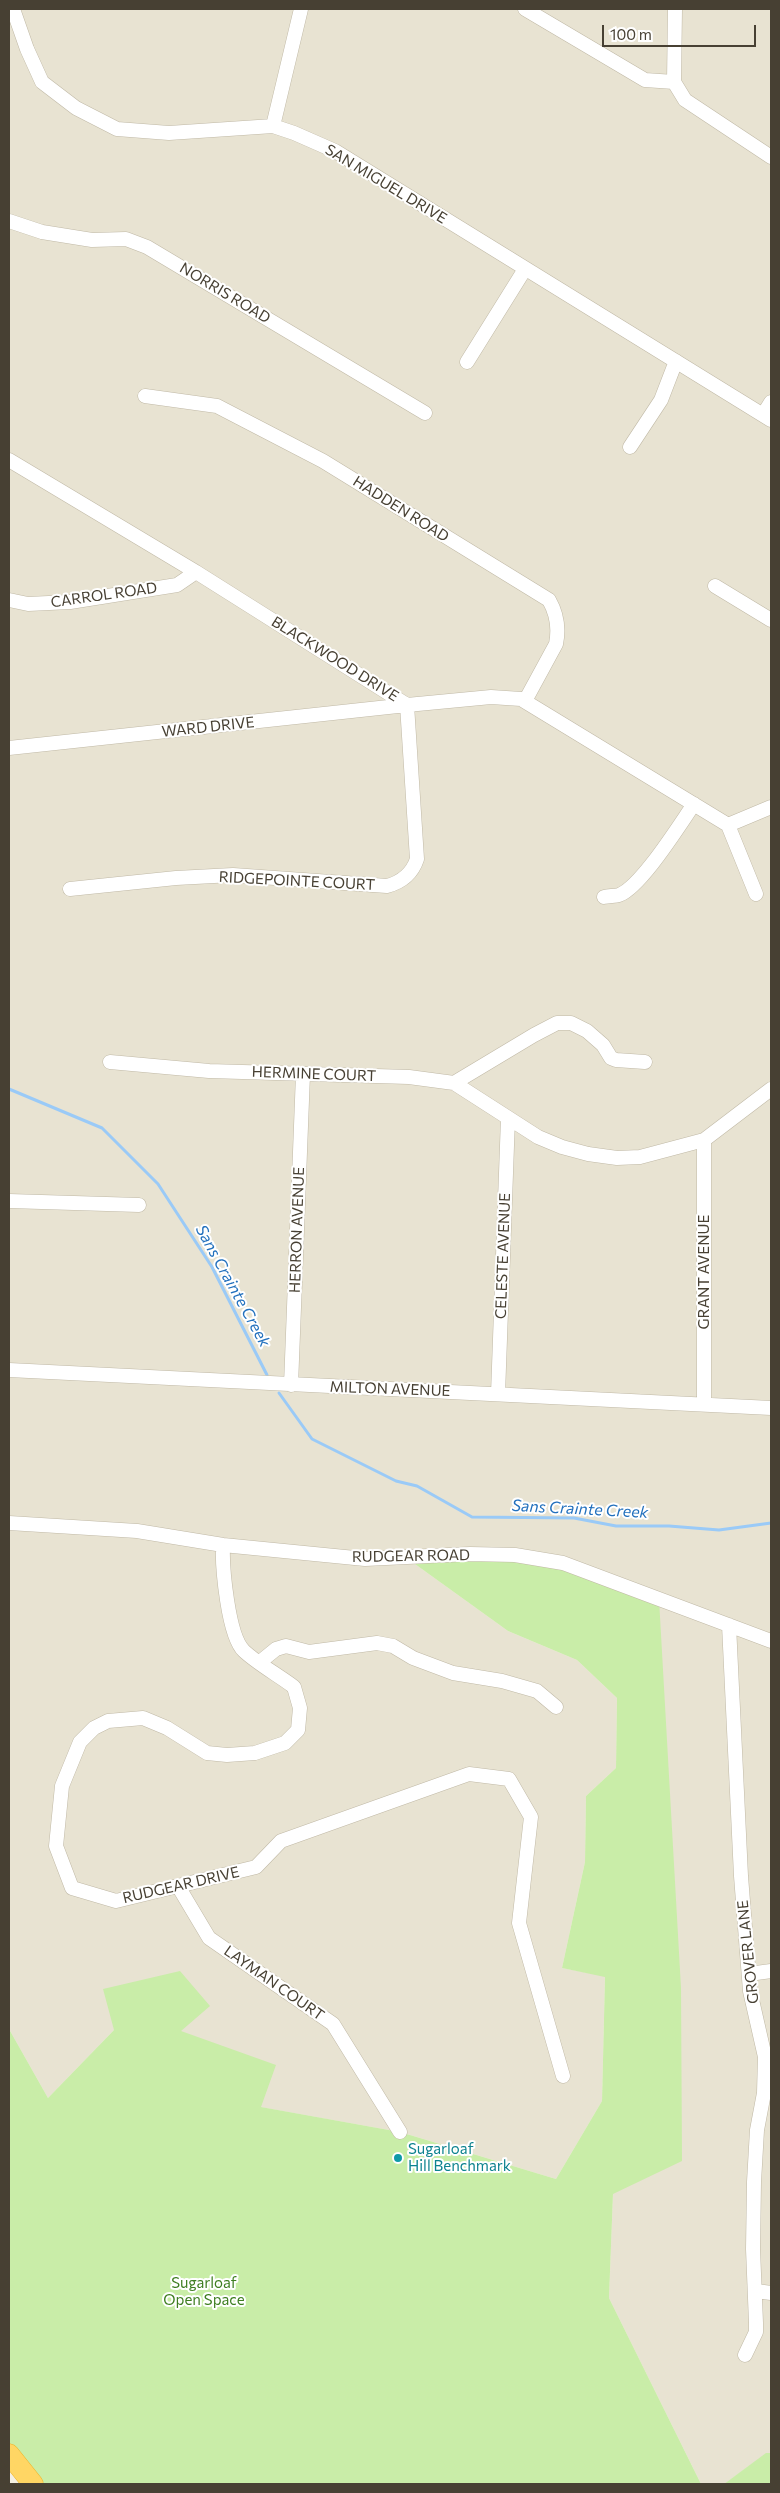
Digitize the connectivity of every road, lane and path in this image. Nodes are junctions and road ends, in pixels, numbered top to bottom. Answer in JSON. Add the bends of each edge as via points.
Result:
{"nodes":[{"id":1,"x":13,"y":9,"type":"edge"},
{"id":2,"x":301,"y":9,"type":"edge"},
{"id":3,"x":525,"y":9,"type":"edge"},
{"id":4,"x":675,"y":9,"type":"edge"},
{"id":5,"x":674,"y":82,"type":"junction"},
{"id":6,"x":274,"y":126,"type":"junction"},
{"id":7,"x":771,"y":157,"type":"edge"},
{"id":8,"x":9,"y":221,"type":"edge"},
{"id":9,"x":526,"y":269,"type":"junction"},
{"id":10,"x":676,"y":361,"type":"junction"},
{"id":11,"x":467,"y":362,"type":"dead end"},
{"id":12,"x":145,"y":396,"type":"dead end"},
{"id":13,"x":771,"y":402,"type":"edge"},
{"id":14,"x":424,"y":412,"type":"dead end"},
{"id":15,"x":767,"y":418,"type":"edge"},
{"id":16,"x":630,"y":447,"type":"dead end"},
{"id":17,"x":9,"y":460,"type":"edge"},
{"id":18,"x":196,"y":572,"type":"junction"},
{"id":19,"x":715,"y":586,"type":"dead end"},
{"id":20,"x":9,"y":600,"type":"edge"},
{"id":21,"x":771,"y":620,"type":"edge"},
{"id":22,"x":526,"y":701,"type":"junction"},
{"id":23,"x":407,"y":705,"type":"junction"},
{"id":24,"x":9,"y":748,"type":"edge"},
{"id":25,"x":694,"y":804,"type":"junction"},
{"id":26,"x":771,"y":807,"type":"edge"},
{"id":27,"x":728,"y":825,"type":"junction"},
{"id":28,"x":70,"y":889,"type":"dead end"},
{"id":29,"x":756,"y":894,"type":"dead end"},
{"id":30,"x":604,"y":897,"type":"dead end"},
{"id":31,"x":110,"y":1062,"type":"dead end"},
{"id":32,"x":645,"y":1062,"type":"dead end"},
{"id":33,"x":303,"y":1074,"type":"junction"},
{"id":34,"x":454,"y":1083,"type":"junction"},
{"id":35,"x":771,"y":1089,"type":"edge"},
{"id":36,"x":508,"y":1118,"type":"junction"},
{"id":37,"x":704,"y":1140,"type":"junction"},
{"id":38,"x":9,"y":1201,"type":"edge"},
{"id":39,"x":139,"y":1204,"type":"dead end"},
{"id":40,"x":9,"y":1370,"type":"edge"},
{"id":41,"x":291,"y":1385,"type":"junction"},
{"id":42,"x":498,"y":1394,"type":"junction"},
{"id":43,"x":704,"y":1404,"type":"junction"},
{"id":44,"x":771,"y":1408,"type":"edge"},
{"id":45,"x":9,"y":1523,"type":"edge"},
{"id":46,"x":223,"y":1545,"type":"junction"},
{"id":47,"x":729,"y":1625,"type":"junction"},
{"id":48,"x":771,"y":1641,"type":"edge"},
{"id":49,"x":260,"y":1662,"type":"junction"},
{"id":50,"x":556,"y":1707,"type":"dead end"},
{"id":51,"x":178,"y":1886,"type":"junction"},
{"id":52,"x":771,"y":1971,"type":"edge"},
{"id":53,"x":749,"y":1974,"type":"junction"},
{"id":54,"x":563,"y":2076,"type":"dead end"},
{"id":55,"x":400,"y":2132,"type":"dead end"},
{"id":56,"x":756,"y":2291,"type":"junction"},
{"id":57,"x":771,"y":2293,"type":"edge"},
{"id":58,"x":745,"y":2354,"type":"dead end"},
{"id":59,"x":9,"y":2454,"type":"edge"},
{"id":60,"x":33,"y":2484,"type":"edge"}],
"edges":[{"from":1,"to":6,"type":"street","name":"SAN MIGUEL DRIVE","via":[[42,82],[76,108],[117,129],[169,133]]},
{"from":2,"to":6,"type":"street"},
{"from":3,"to":5,"type":"street","via":[[645,80]]},
{"from":4,"to":5,"type":"street"},
{"from":5,"to":7,"type":"street","via":[[684,100]]},
{"from":6,"to":9,"type":"street","name":"SAN MIGUEL DRIVE","via":[[335,151]]},
{"from":8,"to":14,"type":"street","name":"NORRIS ROAD","via":[[42,232],[92,240],[126,239],[147,247]]},
{"from":9,"to":10,"type":"street","name":"SAN MIGUEL DRIVE"},
{"from":9,"to":11,"type":"street"},
{"from":10,"to":15,"type":"street","name":"SAN MIGUEL DRIVE"},
{"from":10,"to":16,"type":"street","via":[[660,400]]},
{"from":12,"to":22,"type":"street","name":"HADDEN ROAD","via":[[217,406],[323,461],[549,600],[556,620],[556,644]]},
{"from":13,"to":15,"type":"street"},
{"from":17,"to":18,"type":"street","name":"BLACKWOOD DRIVE"},
{"from":18,"to":20,"type":"street","name":"CARROL ROAD","via":[[177,585],[70,602],[28,604]]},
{"from":18,"to":23,"type":"street","name":"BLACKWOOD DRIVE"},
{"from":19,"to":21,"type":"street"},
{"from":22,"to":23,"type":"street","name":"BLACKWOOD DRIVE","via":[[506,697]]},
{"from":22,"to":25,"type":"street","name":"BLACKWOOD DRIVE"},
{"from":23,"to":24,"type":"street","name":"WARD DRIVE"},
{"from":23,"to":28,"type":"street","name":"RIDGEPOINTE COURT","via":[[417,859],[408,875],[395,884],[233,876],[176,878]]},
{"from":25,"to":27,"type":"street","name":"BLACKWOOD DRIVE"},
{"from":25,"to":30,"type":"street","via":[[637,880],[619,895]]},
{"from":26,"to":27,"type":"street"},
{"from":27,"to":29,"type":"street"},
{"from":31,"to":33,"type":"street","name":"HERMINE COURT","via":[[209,1071]]},
{"from":32,"to":34,"type":"street","via":[[611,1058],[603,1045],[587,1031],[571,1023],[558,1023]]},
{"from":33,"to":34,"type":"street","name":"HERMINE COURT","via":[[409,1077]]},
{"from":33,"to":41,"type":"street","name":"HERRON AVENUE"},
{"from":34,"to":36,"type":"street","name":"HERMINE COURT"},
{"from":35,"to":37,"type":"street"},
{"from":36,"to":37,"type":"street","name":"HERMINE COURT","via":[[562,1148],[617,1158],[640,1157]]},
{"from":36,"to":42,"type":"street","name":"CELESTE AVENUE"},
{"from":37,"to":43,"type":"street","name":"GRANT AVENUE"},
{"from":38,"to":39,"type":"street"},
{"from":40,"to":41,"type":"street","name":"MILTON AVENUE"},
{"from":41,"to":42,"type":"street","name":"MILTON AVENUE"},
{"from":42,"to":43,"type":"street","name":"MILTON AVENUE"},
{"from":43,"to":44,"type":"street","name":"MILTON AVENUE"},
{"from":45,"to":46,"type":"street","name":"RUDGEAR ROAD","via":[[137,1531]]},
{"from":46,"to":47,"type":"street","name":"RUDGEAR ROAD","via":[[366,1560],[470,1554],[515,1555],[563,1563]]},
{"from":46,"to":49,"type":"street","name":"RUDGEAR DRIVE","via":[[222,1568],[232,1624],[242,1650]]},
{"from":47,"to":48,"type":"street","name":"RUDGEAR ROAD"},
{"from":47,"to":53,"type":"street","name":"GROVER LANE"},
{"from":49,"to":50,"type":"street","via":[[276,1649],[286,1646],[308,1652],[376,1643],[393,1646],[413,1658],[453,1673],[537,1691]]},
{"from":49,"to":51,"type":"street","name":"RUDGEAR DRIVE","via":[[294,1687],[300,1708],[298,1730],[285,1742],[255,1753],[207,1753],[143,1718],[108,1721],[94,1728],[80,1742],[62,1786],[56,1846],[72,1888],[116,1901]]},
{"from":51,"to":54,"type":"street","name":"RUDGEAR DRIVE","via":[[256,1867],[281,1841],[468,1774],[509,1779],[531,1817],[519,1922]]},
{"from":51,"to":55,"type":"street","name":"LAYMAN COURT","via":[[209,1938],[332,2024]]},
{"from":52,"to":53,"type":"street"},
{"from":53,"to":56,"type":"street","name":"GROVER LANE","via":[[765,2057],[754,2182],[752,2249]]},
{"from":56,"to":57,"type":"street"},
{"from":56,"to":58,"type":"street","name":"GROVER LANE","via":[[756,2332]]},
{"from":59,"to":60,"type":"highway"}]}
